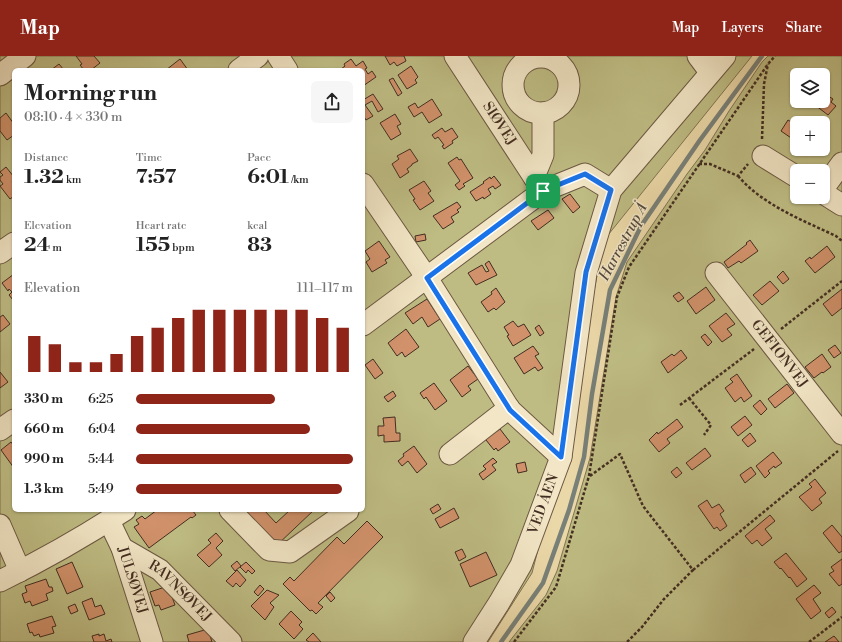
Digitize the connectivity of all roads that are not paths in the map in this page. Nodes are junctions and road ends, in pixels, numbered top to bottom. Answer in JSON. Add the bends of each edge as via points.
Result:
{"nodes":[{"id":1,"x":25,"y":56,"type":"edge"},
{"id":2,"x":258,"y":56,"type":"edge"},
{"id":3,"x":278,"y":56,"type":"edge"},
{"id":4,"x":455,"y":56,"type":"edge"},
{"id":5,"x":698,"y":56,"type":"edge"},
{"id":6,"x":725,"y":56,"type":"edge"},
{"id":7,"x":539,"y":57,"type":"edge"},
{"id":8,"x":242,"y":68,"type":"edge"},
{"id":9,"x":286,"y":68,"type":"edge"},
{"id":10,"x":710,"y":72,"type":"junction"},
{"id":11,"x":0,"y":76,"type":"edge"},
{"id":12,"x":543,"y":114,"type":"junction"},
{"id":13,"x":763,"y":156,"type":"road end"},
{"id":14,"x":842,"y":163,"type":"edge"},
{"id":15,"x":790,"y":173,"type":"edge"},
{"id":16,"x":830,"y":179,"type":"edge"},
{"id":17,"x":538,"y":184,"type":"junction"},
{"id":18,"x":365,"y":187,"type":"edge"},
{"id":19,"x":611,"y":190,"type":"junction"},
{"id":20,"x":830,"y":197,"type":"edge"},
{"id":21,"x":842,"y":205,"type":"edge"},
{"id":22,"x":12,"y":244,"type":"edge"},
{"id":23,"x":0,"y":253,"type":"edge"},
{"id":24,"x":716,"y":273,"type":"dead end"},
{"id":25,"x":427,"y":278,"type":"junction"},
{"id":26,"x":365,"y":324,"type":"edge"},
{"id":27,"x":509,"y":408,"type":"junction"},
{"id":28,"x":12,"y":421,"type":"edge"},
{"id":29,"x":0,"y":430,"type":"edge"},
{"id":30,"x":842,"y":434,"type":"edge"},
{"id":31,"x":450,"y":454,"type":"dead end"},
{"id":32,"x":561,"y":457,"type":"junction"},
{"id":33,"x":232,"y":512,"type":"edge"},
{"id":34,"x":347,"y":512,"type":"edge"},
{"id":35,"x":117,"y":515,"type":"edge"},
{"id":36,"x":0,"y":524,"type":"edge"},
{"id":37,"x":122,"y":548,"type":"junction"},
{"id":38,"x":20,"y":571,"type":"junction"},
{"id":39,"x":0,"y":581,"type":"edge"},
{"id":40,"x":152,"y":642,"type":"edge"},
{"id":41,"x":231,"y":642,"type":"edge"},
{"id":42,"x":474,"y":642,"type":"edge"}],
"edges":[{"from":1,"to":11,"type":"lane"},
{"from":2,"to":8,"type":"lane"},
{"from":3,"to":9,"type":"lane"},
{"from":4,"to":17,"type":"lane","name":"SIØVEJ"},
{"from":5,"to":10,"type":"lane"},
{"from":6,"to":10,"type":"lane"},
{"from":7,"to":12,"type":"lane","via":[[524,63],[516,73],[513,88],[517,100],[524,107]]},
{"from":7,"to":12,"type":"lane","via":[[553,59],[561,65],[570,82],[566,99],[561,106]]},
{"from":10,"to":19,"type":"lane"},
{"from":12,"to":17,"type":"lane","via":[[543,155]]},
{"from":13,"to":15,"type":"lane"},
{"from":14,"to":16,"type":"lane"},
{"from":17,"to":19,"type":"lane","via":[[585,174]]},
{"from":17,"to":25,"type":"lane"},
{"from":18,"to":25,"type":"lane"},
{"from":19,"to":32,"type":"lane","name":"VED ÅEN","via":[[586,272]]},
{"from":20,"to":21,"type":"lane"},
{"from":22,"to":23,"type":"lane"},
{"from":24,"to":30,"type":"lane","name":"GEFIONVEJ"},
{"from":25,"to":26,"type":"lane"},
{"from":25,"to":27,"type":"lane"},
{"from":27,"to":31,"type":"lane"},
{"from":27,"to":32,"type":"lane"},
{"from":28,"to":29,"type":"lane"},
{"from":32,"to":42,"type":"lane","name":"VED ÅEN","via":[[521,565]]},
{"from":33,"to":34,"type":"lane","via":[[270,550],[290,552]]},
{"from":35,"to":37,"type":"lane","name":"JULSØVEJ"},
{"from":35,"to":38,"type":"lane"},
{"from":36,"to":38,"type":"lane"},
{"from":37,"to":40,"type":"lane","name":"JULSØVEJ"},
{"from":37,"to":41,"type":"lane","name":"RAVNSØVEJ","via":[[160,570]]},
{"from":38,"to":39,"type":"lane"}]}
